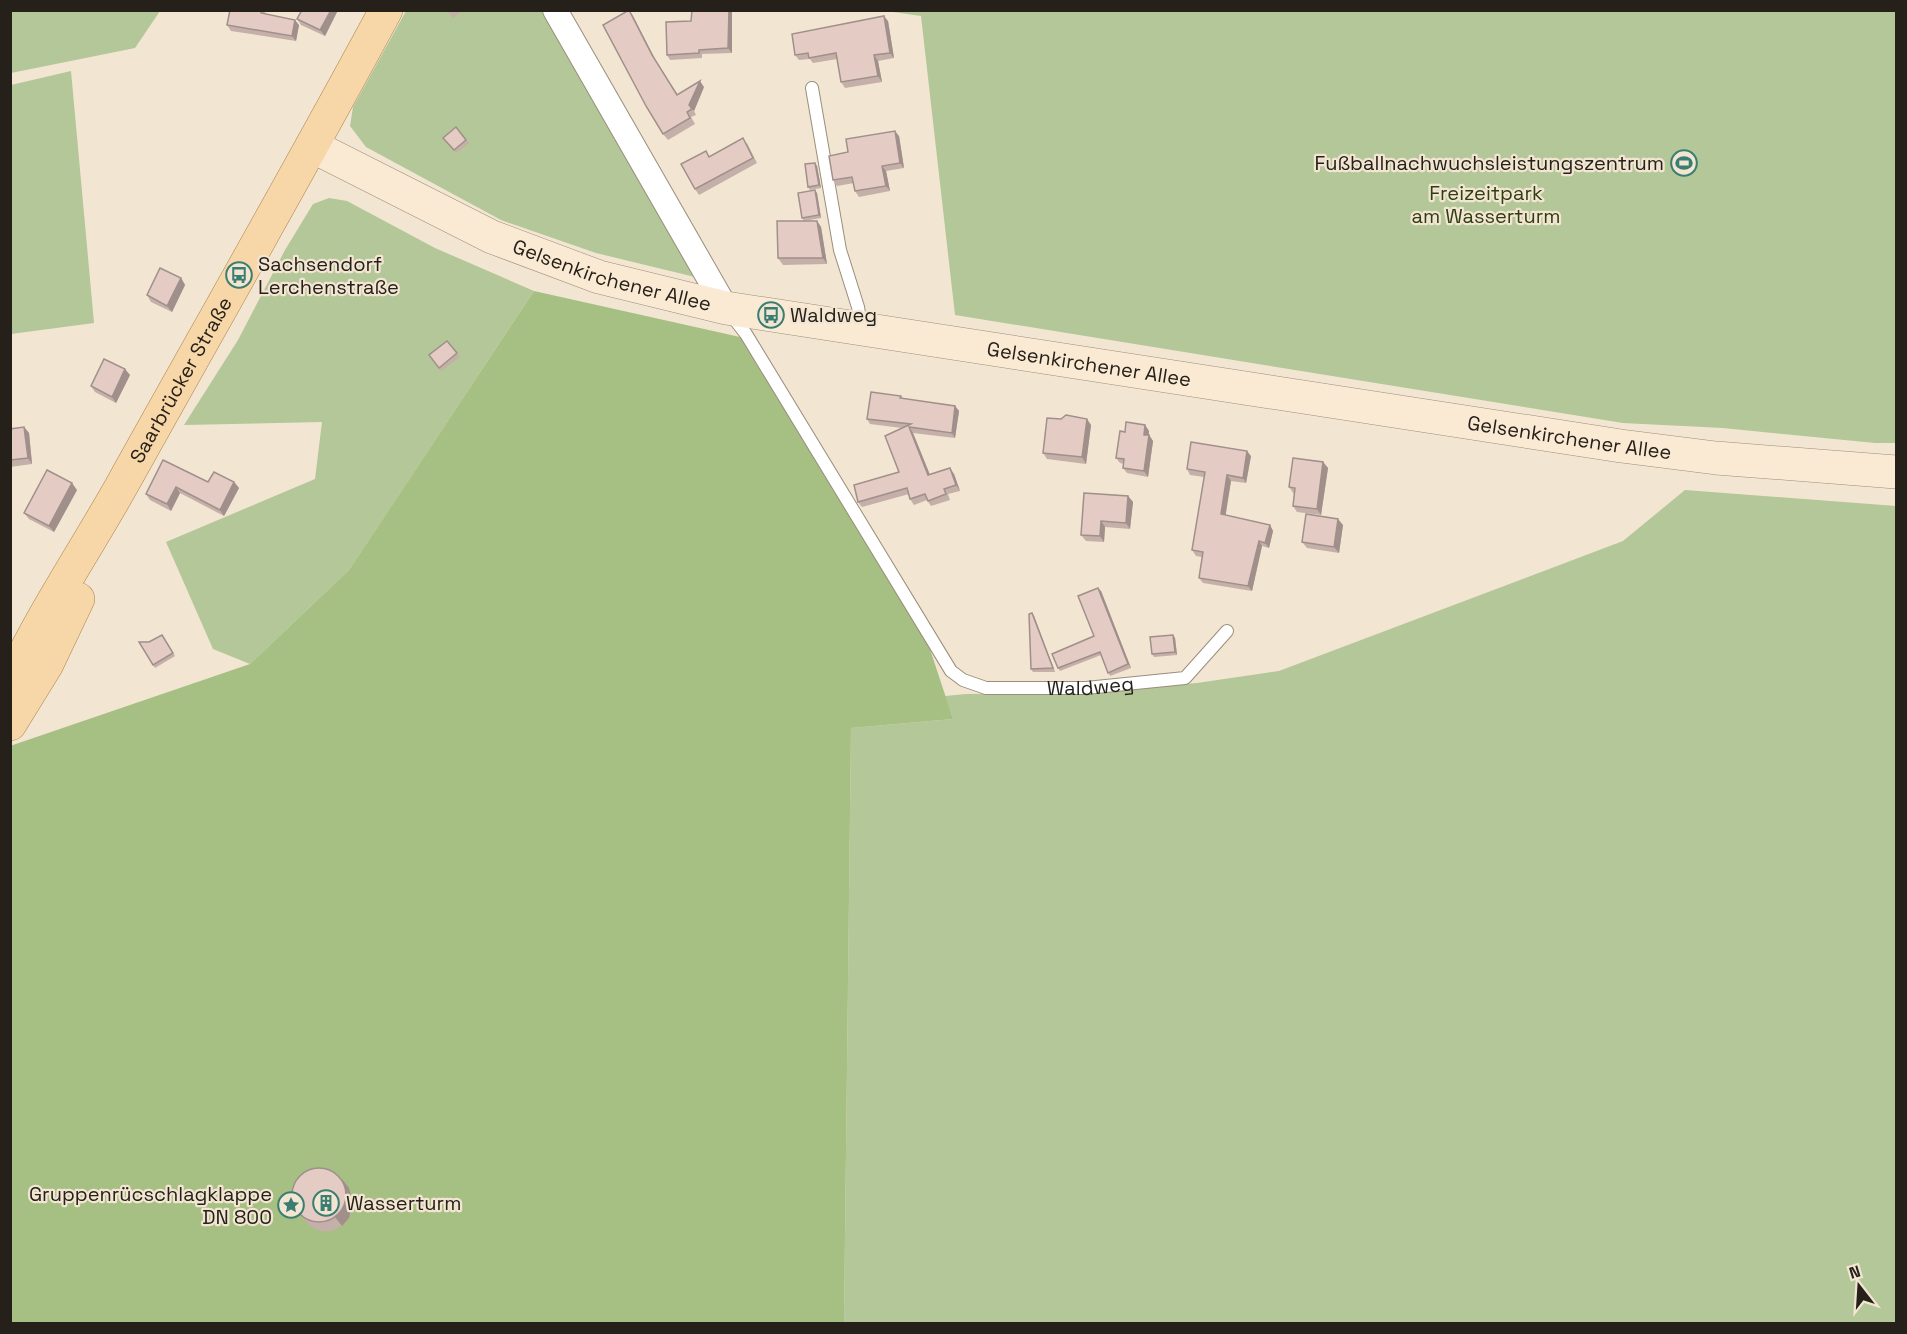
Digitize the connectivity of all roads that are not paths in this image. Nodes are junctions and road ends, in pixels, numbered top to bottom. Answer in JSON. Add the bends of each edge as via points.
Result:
{"nodes":[{"id":1,"x":386,"y":10,"type":"edge"},
{"id":2,"x":555,"y":10,"type":"edge"},
{"id":3,"x":812,"y":88,"type":"dead end"},
{"id":4,"x":312,"y":146,"type":"junction"},
{"id":5,"x":726,"y":308,"type":"junction"},
{"id":6,"x":862,"y":330,"type":"junction"},
{"id":7,"x":1896,"y":472,"type":"edge"},
{"id":8,"x":1227,"y":631,"type":"dead end"},
{"id":9,"x":23,"y":662,"type":"edge"},
{"id":10,"x":10,"y":724,"type":"edge"}],
"edges":[{"from":1,"to":4,"type":"main road","name":"Saarbrücker Straße"},
{"from":2,"to":5,"type":"street","name":"Waldweg"},
{"from":3,"to":6,"type":"lane","via":[[840,250]]},
{"from":4,"to":5,"type":"main road","name":"Gelsenkirchener Allee","via":[[492,237],[598,277]]},
{"from":4,"to":9,"type":"main road","name":"Saarbrücker Straße","via":[[97,529],[84,587]]},
{"from":5,"to":6,"type":"main road","name":"Gelsenkirchener Allee"},
{"from":5,"to":8,"type":"lane","name":"Waldweg","via":[[746,334],[951,671],[963,680],[986,688],[1086,688],[1185,678]]},
{"from":6,"to":7,"type":"main road","name":"Gelsenkirchener Allee","via":[[1622,446],[1716,458]]},
{"from":9,"to":10,"type":"main road","name":"Saarbrücker Straße"}]}
